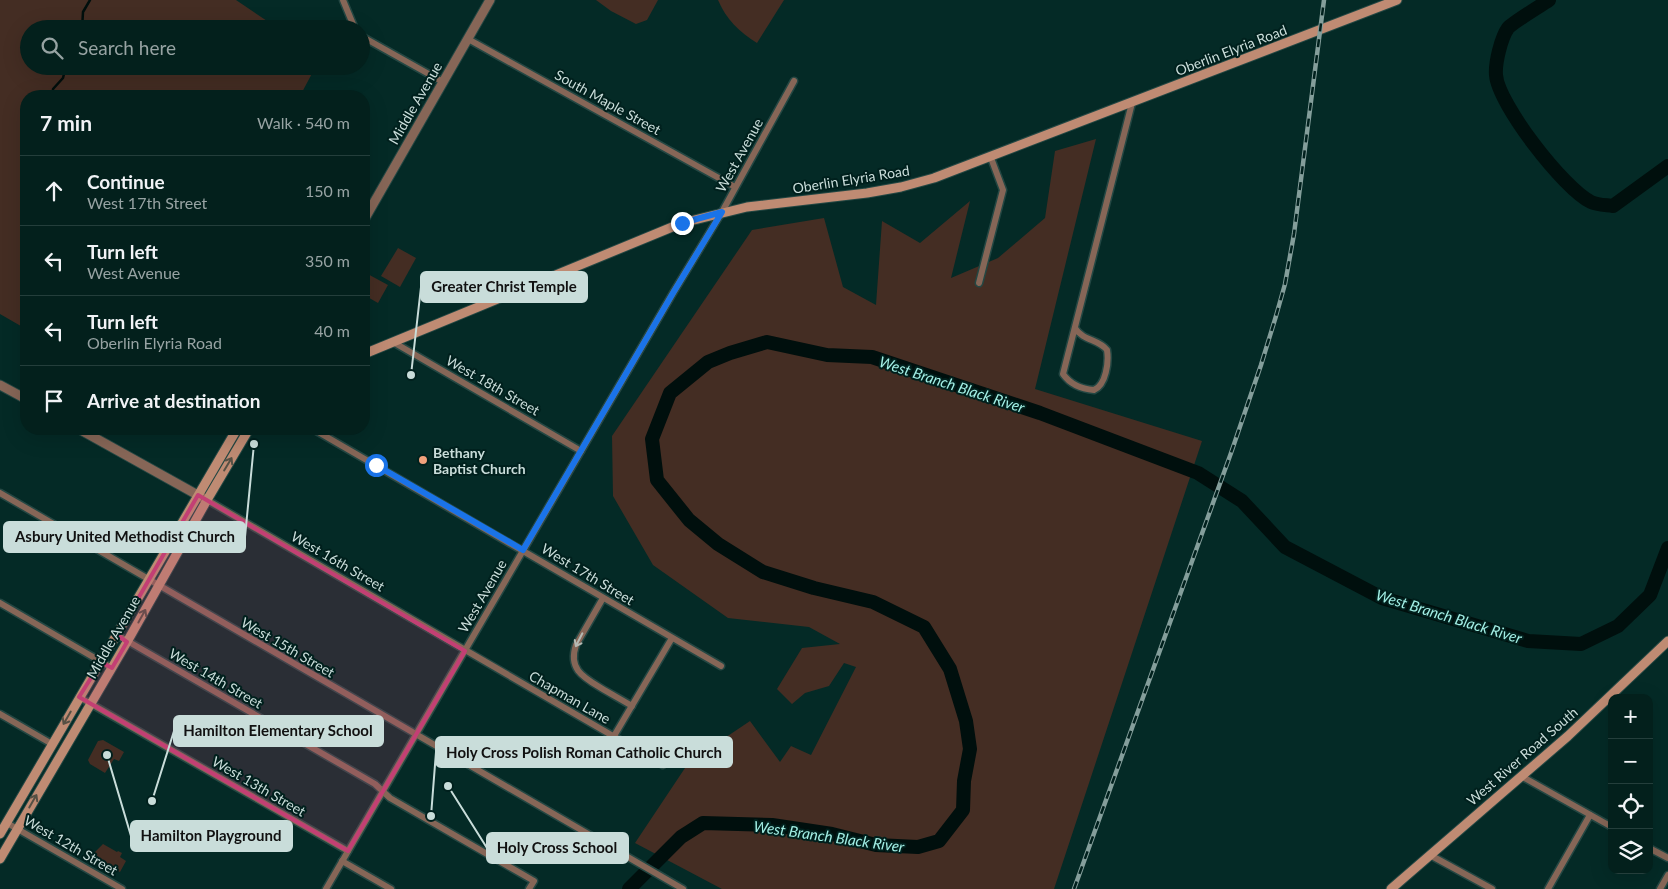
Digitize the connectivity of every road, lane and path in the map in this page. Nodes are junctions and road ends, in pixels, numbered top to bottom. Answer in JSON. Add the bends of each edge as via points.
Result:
{"nodes":[{"id":1,"x":344,"y":0,"type":"edge"},
{"id":2,"x":490,"y":0,"type":"edge"},
{"id":3,"x":1397,"y":0,"type":"edge"},
{"id":4,"x":352,"y":20,"type":"edge"},
{"id":5,"x":468,"y":39,"type":"junction"},
{"id":6,"x":370,"y":41,"type":"edge"},
{"id":7,"x":794,"y":81,"type":"dead end"},
{"id":8,"x":443,"y":82,"type":"junction"},
{"id":9,"x":1132,"y":103,"type":"junction"},
{"id":10,"x":991,"y":158,"type":"junction"},
{"id":11,"x":735,"y":187,"type":"junction"},
{"id":12,"x":370,"y":210,"type":"edge"},
{"id":13,"x":722,"y":212,"type":"junction"},
{"id":14,"x":979,"y":283,"type":"dead end"},
{"id":15,"x":1075,"y":328,"type":"junction"},
{"id":16,"x":392,"y":342,"type":"junction"},
{"id":17,"x":370,"y":351,"type":"edge"},
{"id":18,"x":1063,"y":374,"type":"junction"},
{"id":19,"x":1061,"y":382,"type":"dead end"},
{"id":20,"x":0,"y":385,"type":"edge"},
{"id":21,"x":20,"y":396,"type":"edge"},
{"id":22,"x":90,"y":435,"type":"edge"},
{"id":23,"x":233,"y":435,"type":"edge"},
{"id":24,"x":245,"y":435,"type":"edge"},
{"id":25,"x":323,"y":435,"type":"edge"},
{"id":26,"x":581,"y":450,"type":"junction"},
{"id":27,"x":0,"y":494,"type":"edge"},
{"id":28,"x":198,"y":495,"type":"junction"},
{"id":29,"x":206,"y":500,"type":"junction"},
{"id":30,"x":523,"y":550,"type":"junction"},
{"id":31,"x":148,"y":580,"type":"junction"},
{"id":32,"x":159,"y":586,"type":"junction"},
{"id":33,"x":603,"y":598,"type":"junction"},
{"id":34,"x":0,"y":603,"type":"edge"},
{"id":35,"x":117,"y":635,"type":"junction"},
{"id":36,"x":672,"y":638,"type":"junction"},
{"id":37,"x":1668,"y":641,"type":"edge"},
{"id":38,"x":127,"y":642,"type":"junction"},
{"id":39,"x":464,"y":651,"type":"junction"},
{"id":40,"x":101,"y":662,"type":"junction"},
{"id":41,"x":720,"y":666,"type":"dead end"},
{"id":42,"x":112,"y":668,"type":"junction"},
{"id":43,"x":79,"y":697,"type":"junction"},
{"id":44,"x":91,"y":704,"type":"junction"},
{"id":45,"x":632,"y":706,"type":"junction"},
{"id":46,"x":0,"y":714,"type":"edge"},
{"id":47,"x":415,"y":735,"type":"junction"},
{"id":48,"x":614,"y":736,"type":"junction"},
{"id":49,"x":52,"y":744,"type":"junction"},
{"id":50,"x":663,"y":766,"type":"dead end"},
{"id":51,"x":1521,"y":776,"type":"junction"},
{"id":52,"x":383,"y":791,"type":"junction"},
{"id":53,"x":1590,"y":815,"type":"junction"},
{"id":54,"x":7,"y":823,"type":"junction"},
{"id":55,"x":1608,"y":825,"type":"edge"},
{"id":56,"x":17,"y":829,"type":"junction"},
{"id":57,"x":0,"y":834,"type":"edge"},
{"id":58,"x":1653,"y":850,"type":"edge"},
{"id":59,"x":348,"y":852,"type":"junction"},
{"id":60,"x":1,"y":854,"type":"edge"},
{"id":61,"x":1430,"y":855,"type":"junction"},
{"id":62,"x":1668,"y":858,"type":"edge"},
{"id":63,"x":342,"y":861,"type":"junction"},
{"id":64,"x":1668,"y":876,"type":"edge"},
{"id":65,"x":122,"y":889,"type":"edge"},
{"id":66,"x":326,"y":889,"type":"edge"},
{"id":67,"x":390,"y":889,"type":"edge"},
{"id":68,"x":529,"y":889,"type":"edge"},
{"id":69,"x":683,"y":889,"type":"edge"},
{"id":70,"x":1390,"y":889,"type":"edge"},
{"id":71,"x":1492,"y":889,"type":"edge"},
{"id":72,"x":1548,"y":889,"type":"edge"},
{"id":73,"x":1660,"y":889,"type":"edge"}],
"edges":[{"from":1,"to":4,"type":"street"},
{"from":2,"to":5,"type":"street","name":"Middle Avenue"},
{"from":3,"to":9,"type":"main road","name":"Oberlin Elyria Road"},
{"from":5,"to":8,"type":"street","name":"Middle Avenue"},
{"from":5,"to":11,"type":"street","name":"South Maple Street"},
{"from":6,"to":8,"type":"street"},
{"from":7,"to":11,"type":"street","name":"West Avenue"},
{"from":8,"to":12,"type":"street","name":"Middle Avenue"},
{"from":9,"to":10,"type":"main road","name":"Oberlin Elyria Road"},
{"from":9,"to":15,"type":"street"},
{"from":10,"to":13,"type":"main road","name":"Oberlin Elyria Road","via":[[901,187]]},
{"from":10,"to":14,"type":"street","via":[[1003,190]]},
{"from":11,"to":13,"type":"street","name":"West Avenue"},
{"from":13,"to":16,"type":"main road","name":"Oberlin Elyria Road","via":[[682,223]]},
{"from":13,"to":26,"type":"street","name":"West Avenue"},
{"from":15,"to":18,"type":"street"},
{"from":15,"to":18,"type":"street","via":[[1079,334],[1105,347],[1108,355],[1106,369],[1101,384],[1094,390],[1074,385]]},
{"from":16,"to":17,"type":"main road","name":"Oberlin Elyria Road"},
{"from":16,"to":26,"type":"street","name":"West 18th Street"},
{"from":18,"to":19,"type":"street"},
{"from":20,"to":21,"type":"street"},
{"from":22,"to":28,"type":"street","name":"West 16th Street"},
{"from":23,"to":28,"type":"main road","name":"Middle Avenue"},
{"from":29,"to":24,"type":"main road","name":"Middle Avenue","one_way":true},
{"from":25,"to":30,"type":"street","name":"West 17th Street"},
{"from":26,"to":30,"type":"street","name":"West Avenue"},
{"from":27,"to":31,"type":"street","name":"West 15th Street"},
{"from":28,"to":29,"type":"street","name":"West 16th Street"},
{"from":28,"to":31,"type":"main road","name":"Middle Avenue"},
{"from":29,"to":32,"type":"main road","name":"Middle Avenue"},
{"from":29,"to":39,"type":"street","name":"West 16th Street"},
{"from":30,"to":33,"type":"street","name":"West 17th Street"},
{"from":30,"to":39,"type":"street","name":"West Avenue"},
{"from":31,"to":32,"type":"street","name":"West 15th Street"},
{"from":31,"to":35,"type":"main road","name":"Middle Avenue"},
{"from":38,"to":32,"type":"main road","name":"Middle Avenue","one_way":true},
{"from":32,"to":47,"type":"street","name":"West 15th Street"},
{"from":33,"to":36,"type":"street","name":"West 17th Street"},
{"from":33,"to":45,"type":"street","one_way":true,"via":[[576,645],[574,664],[585,679]]},
{"from":34,"to":40,"type":"street"},
{"from":35,"to":38,"type":"street","name":"West 14th Street"},
{"from":35,"to":40,"type":"main road","name":"Middle Avenue"},
{"from":36,"to":41,"type":"street","name":"West 17th Street"},
{"from":36,"to":45,"type":"street"},
{"from":37,"to":51,"type":"main road","name":"West River Road South"},
{"from":38,"to":42,"type":"main road","name":"Middle Avenue"},
{"from":38,"to":52,"type":"street","name":"West 14th Street"},
{"from":39,"to":47,"type":"street","name":"West Avenue"},
{"from":39,"to":48,"type":"street","name":"Chapman Lane"},
{"from":40,"to":42,"type":"street"},
{"from":40,"to":43,"type":"main road","name":"Middle Avenue"},
{"from":42,"to":44,"type":"main road","name":"Middle Avenue"},
{"from":43,"to":44,"type":"street","name":"West 13th Street"},
{"from":43,"to":49,"type":"main road","name":"Middle Avenue","one_way":true},
{"from":56,"to":44,"type":"main road","name":"Middle Avenue","one_way":true},
{"from":44,"to":59,"type":"street","name":"West 13th Street"},
{"from":45,"to":48,"type":"street"},
{"from":46,"to":49,"type":"street"},
{"from":47,"to":52,"type":"street","name":"West Avenue"},
{"from":47,"to":69,"type":"street","name":"West 15th Street"},
{"from":48,"to":50,"type":"street","name":"Chapman Lane"},
{"from":49,"to":54,"type":"main road","name":"Middle Avenue"},
{"from":51,"to":53,"type":"street"},
{"from":51,"to":61,"type":"main road","name":"West River Road South"},
{"from":52,"to":59,"type":"street","name":"West Avenue"},
{"from":52,"to":68,"type":"street","name":"West 14th Street","via":[[534,881]]},
{"from":53,"to":55,"type":"street"},
{"from":53,"to":72,"type":"street"},
{"from":54,"to":56,"type":"street","name":"West 12th Street"},
{"from":54,"to":57,"type":"main road","name":"Middle Avenue"},
{"from":56,"to":60,"type":"main road","name":"Middle Avenue"},
{"from":56,"to":65,"type":"street","name":"West 12th Street"},
{"from":58,"to":62,"type":"street"},
{"from":59,"to":63,"type":"street","name":"West Avenue"},
{"from":61,"to":70,"type":"main road","name":"West River Road South"},
{"from":61,"to":71,"type":"street"},
{"from":63,"to":66,"type":"street","name":"West Avenue"},
{"from":63,"to":67,"type":"street"},
{"from":64,"to":73,"type":"street"}]}
